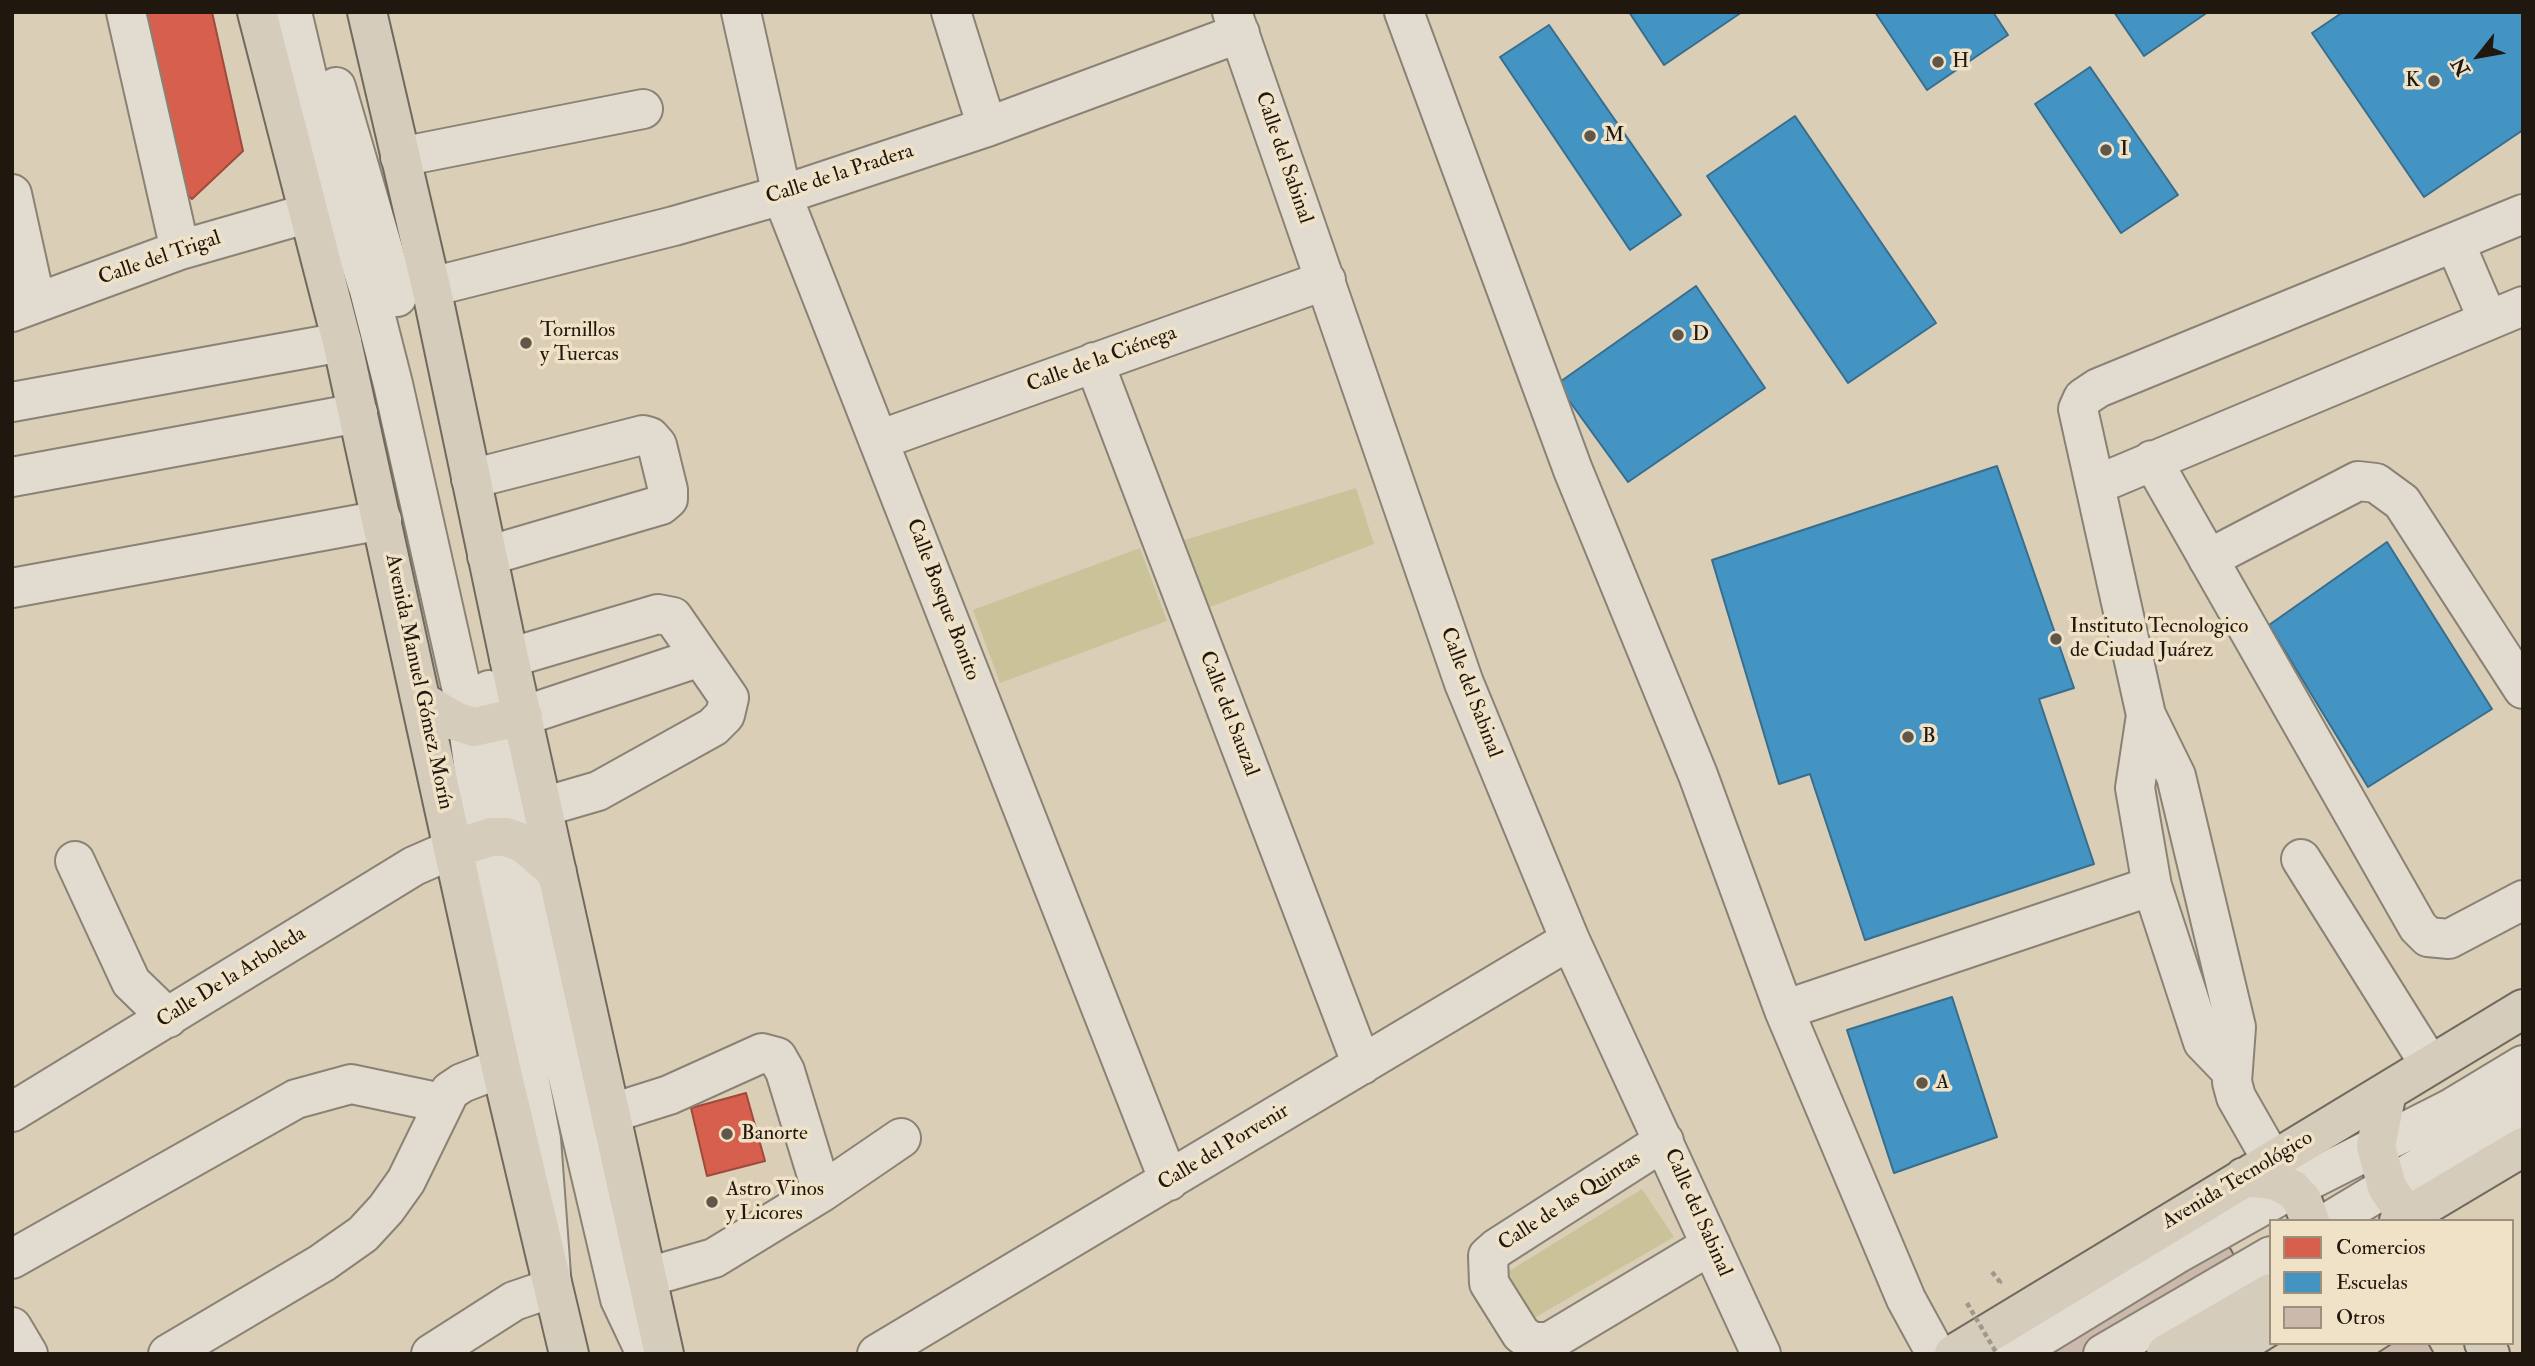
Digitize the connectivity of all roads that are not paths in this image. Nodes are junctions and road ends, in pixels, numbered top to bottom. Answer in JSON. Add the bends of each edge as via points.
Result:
{"nodes":[{"id":1,"x":126,"y":12,"type":"edge"},
{"id":2,"x":257,"y":12,"type":"edge"},
{"id":3,"x":292,"y":12,"type":"edge"},
{"id":4,"x":319,"y":12,"type":"edge"},
{"id":5,"x":367,"y":12,"type":"edge"},
{"id":6,"x":741,"y":12,"type":"edge"},
{"id":7,"x":951,"y":12,"type":"edge"},
{"id":8,"x":1404,"y":12,"type":"edge"},
{"id":9,"x":1236,"y":23,"type":"edge"},
{"id":10,"x":643,"y":109,"type":"dead end"},
{"id":11,"x":986,"y":127,"type":"junction"},
{"id":12,"x":400,"y":157,"type":"junction"},
{"id":13,"x":12,"y":194,"type":"edge"},
{"id":14,"x":782,"y":195,"type":"junction"},
{"id":15,"x":309,"y":213,"type":"junction"},
{"id":16,"x":2523,"y":214,"type":"edge"},
{"id":17,"x":2455,"y":243,"type":"junction"},
{"id":18,"x":180,"y":250,"type":"junction"},
{"id":19,"x":1326,"y":280,"type":"junction"},
{"id":20,"x":431,"y":287,"type":"junction"},
{"id":21,"x":2523,"y":306,"type":"edge"},
{"id":22,"x":24,"y":307,"type":"edge"},
{"id":23,"x":2488,"y":320,"type":"junction"},
{"id":24,"x":342,"y":341,"type":"junction"},
{"id":25,"x":1094,"y":362,"type":"junction"},
{"id":26,"x":12,"y":402,"type":"edge"},
{"id":27,"x":358,"y":413,"type":"junction"},
{"id":28,"x":879,"y":440,"type":"junction"},
{"id":29,"x":2152,"y":460,"type":"junction"},
{"id":30,"x":12,"y":477,"type":"edge"},
{"id":31,"x":471,"y":479,"type":"junction"},
{"id":32,"x":2096,"y":485,"type":"junction"},
{"id":33,"x":383,"y":520,"type":"junction"},
{"id":34,"x":487,"y":556,"type":"junction"},
{"id":35,"x":2208,"y":559,"type":"junction"},
{"id":36,"x":12,"y":588,"type":"edge"},
{"id":37,"x":509,"y":657,"type":"junction"},
{"id":38,"x":700,"y":657,"type":"junction"},
{"id":39,"x":2523,"y":689,"type":"edge"},
{"id":40,"x":421,"y":701,"type":"junction"},
{"id":41,"x":2146,"y":715,"type":"junction"},
{"id":42,"x":495,"y":722,"type":"junction"},
{"id":43,"x":543,"y":807,"type":"junction"},
{"id":44,"x":483,"y":842,"type":"junction"},
{"id":45,"x":2301,"y":859,"type":"dead end"},
{"id":46,"x":75,"y":861,"type":"dead end"},
{"id":47,"x":557,"y":872,"type":"junction"},
{"id":48,"x":2152,"y":886,"type":"junction"},
{"id":49,"x":2523,"y":900,"type":"edge"},
{"id":50,"x":1570,"y":940,"type":"junction"},
{"id":51,"x":2523,"y":1009,"type":"edge"},
{"id":52,"x":1784,"y":1010,"type":"junction"},
{"id":53,"x":169,"y":1018,"type":"junction"},
{"id":54,"x":1362,"y":1065,"type":"junction"},
{"id":55,"x":2430,"y":1065,"type":"junction"},
{"id":56,"x":2523,"y":1065,"type":"edge"},
{"id":57,"x":501,"y":1068,"type":"junction"},
{"id":58,"x":2230,"y":1070,"type":"junction"},
{"id":59,"x":2387,"y":1092,"type":"junction"},
{"id":60,"x":442,"y":1103,"type":"junction"},
{"id":61,"x":2523,"y":1105,"type":"edge"},
{"id":62,"x":12,"y":1112,"type":"edge"},
{"id":63,"x":612,"y":1113,"type":"junction"},
{"id":64,"x":901,"y":1138,"type":"dead end"},
{"id":65,"x":1664,"y":1141,"type":"junction"},
{"id":66,"x":2376,"y":1146,"type":"junction"},
{"id":67,"x":2523,"y":1147,"type":"edge"},
{"id":68,"x":1169,"y":1181,"type":"junction"},
{"id":69,"x":2280,"y":1186,"type":"edge"},
{"id":70,"x":822,"y":1192,"type":"junction"},
{"id":71,"x":2401,"y":1213,"type":"edge"},
{"id":72,"x":2348,"y":1219,"type":"edge"},
{"id":73,"x":1711,"y":1245,"type":"junction"},
{"id":74,"x":2269,"y":1257,"type":"edge"},
{"id":75,"x":12,"y":1259,"type":"edge"},
{"id":76,"x":648,"y":1277,"type":"junction"},
{"id":77,"x":552,"y":1288,"type":"junction"},
{"id":78,"x":2269,"y":1294,"type":"edge"},
{"id":79,"x":2269,"y":1326,"type":"edge"},
{"id":80,"x":12,"y":1327,"type":"edge"},
{"id":81,"x":880,"y":1353,"type":"edge"},
{"id":82,"x":28,"y":1354,"type":"edge"},
{"id":83,"x":168,"y":1354,"type":"edge"},
{"id":84,"x":431,"y":1354,"type":"edge"},
{"id":85,"x":569,"y":1354,"type":"edge"},
{"id":86,"x":646,"y":1354,"type":"edge"},
{"id":87,"x":664,"y":1354,"type":"edge"},
{"id":88,"x":1761,"y":1354,"type":"edge"},
{"id":89,"x":1936,"y":1354,"type":"edge"},
{"id":90,"x":1954,"y":1354,"type":"edge"},
{"id":91,"x":2013,"y":1354,"type":"edge"},
{"id":92,"x":2103,"y":1354,"type":"edge"},
{"id":93,"x":2166,"y":1354,"type":"edge"},
{"id":94,"x":2225,"y":1354,"type":"edge"}],
"edges":[{"from":1,"to":18,"type":"street"},
{"from":2,"to":15,"type":"main road","name":"Avenida Manuel Gómez Morín"},
{"from":3,"to":42,"type":"street","via":[[325,152],[393,384],[465,704]]},
{"from":4,"to":42,"type":"street","via":[[341,109],[396,293]]},
{"from":5,"to":12,"type":"main road"},
{"from":6,"to":14,"type":"street","name":"Calle Bosque Bonito"},
{"from":7,"to":11,"type":"street"},
{"from":8,"to":52,"type":"street","via":[[1573,470],[1698,775]]},
{"from":9,"to":11,"type":"street","name":"Calle de la Pradera"},
{"from":9,"to":19,"type":"street","name":"Calle del Sabinal"},
{"from":10,"to":12,"type":"street"},
{"from":11,"to":14,"type":"street","name":"Calle de la Pradera"},
{"from":12,"to":20,"type":"main road"},
{"from":13,"to":22,"type":"street"},
{"from":14,"to":20,"type":"street","name":"Calle de la Pradera"},
{"from":14,"to":28,"type":"street","name":"Calle Bosque Bonito"},
{"from":15,"to":18,"type":"street","name":"Calle del Trigal"},
{"from":15,"to":24,"type":"main road","name":"Avenida Manuel Gómez Morín"},
{"from":16,"to":17,"type":"street"},
{"from":17,"to":23,"type":"street"},
{"from":17,"to":32,"type":"street","via":[[2090,391],[2078,409]]},
{"from":18,"to":22,"type":"street","name":"Calle del Trigal"},
{"from":19,"to":25,"type":"street","name":"Calle de la Ciénega"},
{"from":19,"to":50,"type":"street","name":"Calle del Sabinal","via":[[1464,683]]},
{"from":20,"to":31,"type":"main road"},
{"from":21,"to":23,"type":"street"},
{"from":23,"to":29,"type":"street"},
{"from":24,"to":26,"type":"street"},
{"from":24,"to":27,"type":"main road","name":"Avenida Manuel Gómez Morín"},
{"from":25,"to":28,"type":"street","name":"Calle de la Ciénega"},
{"from":25,"to":54,"type":"street","name":"Calle del Sauzal"},
{"from":27,"to":30,"type":"street"},
{"from":27,"to":33,"type":"main road","name":"Avenida Manuel Gómez Morín"},
{"from":28,"to":68,"type":"street","name":"Calle Bosque Bonito"},
{"from":29,"to":32,"type":"street"},
{"from":29,"to":35,"type":"street"},
{"from":31,"to":34,"type":"main road"},
{"from":31,"to":34,"type":"street","via":[[643,435],[657,445],[668,490],[662,505]]},
{"from":32,"to":41,"type":"street"},
{"from":33,"to":36,"type":"street"},
{"from":33,"to":40,"type":"main road","name":"Avenida Manuel Gómez Morín"},
{"from":34,"to":37,"type":"main road"},
{"from":35,"to":39,"type":"street","via":[[2358,481],[2376,483],[2402,502]]},
{"from":35,"to":49,"type":"street","via":[[2418,927],[2428,937],[2449,939]]},
{"from":37,"to":38,"type":"street","via":[[658,614],[673,617]]},
{"from":37,"to":42,"type":"main road"},
{"from":38,"to":42,"type":"street"},
{"from":38,"to":43,"type":"street","via":[[729,698],[725,715],[713,727],[598,791]]},
{"from":40,"to":42,"type":"main road"},
{"from":40,"to":44,"type":"main road","name":"Avenida Manuel Gómez Morín"},
{"from":41,"to":48,"type":"street","via":[[2135,788]]},
{"from":41,"to":58,"type":"street","via":[[2176,776],[2236,1027]]},
{"from":42,"to":43,"type":"main road"},
{"from":42,"to":44,"type":"street"},
{"from":43,"to":47,"type":"main road"},
{"from":44,"to":47,"type":"main road","via":[[523,843]]},
{"from":44,"to":53,"type":"street","name":"Calle De la Arboleda","via":[[414,866]]},
{"from":44,"to":57,"type":"main road","name":"Avenida Manuel Gómez Morín"},
{"from":44,"to":77,"type":"street","via":[[541,1139]]},
{"from":44,"to":86,"type":"street","via":[[620,1299]]},
{"from":45,"to":55,"type":"street"},
{"from":46,"to":53,"type":"street","via":[[131,982]]},
{"from":47,"to":63,"type":"main road"},
{"from":48,"to":52,"type":"street"},
{"from":48,"to":58,"type":"street","via":[[2203,1042]]},
{"from":50,"to":54,"type":"street","name":"Calle del Porvenir"},
{"from":50,"to":65,"type":"street","name":"Calle del Sabinal"},
{"from":51,"to":55,"type":"main road","name":"Avenida Tecnológico"},
{"from":52,"to":89,"type":"street","via":[[1906,1299]]},
{"from":53,"to":62,"type":"street","name":"Calle De la Arboleda"},
{"from":54,"to":68,"type":"street","name":"Calle del Porvenir"},
{"from":55,"to":59,"type":"main road","name":"Avenida Tecnológico"},
{"from":56,"to":66,"type":"street"},
{"from":57,"to":60,"type":"street","via":[[462,1083]]},
{"from":57,"to":77,"type":"main road","name":"Avenida Manuel Gómez Morín"},
{"from":58,"to":69,"type":"street","via":[[2236,1097]]},
{"from":59,"to":66,"type":"main road"},
{"from":59,"to":69,"type":"main road","name":"Avenida Tecnológico"},
{"from":60,"to":75,"type":"street","via":[[351,1084],[296,1099]]},
{"from":60,"to":83,"type":"street","via":[[405,1181],[363,1234]]},
{"from":61,"to":71,"type":"street"},
{"from":63,"to":70,"type":"street","via":[[669,1095],[762,1053],[777,1057]]},
{"from":63,"to":76,"type":"main road"},
{"from":64,"to":70,"type":"street"},
{"from":65,"to":73,"type":"street","name":"Calle del Sabinal"},
{"from":65,"to":73,"type":"street","name":"Calle de las Quintas","via":[[1497,1248],[1488,1256],[1489,1283],[1521,1334],[1532,1342],[1549,1342]]},
{"from":66,"to":69,"type":"street"},
{"from":66,"to":71,"type":"main road"},
{"from":67,"to":71,"type":"main road"},
{"from":68,"to":81,"type":"street","name":"Calle del Porvenir"},
{"from":69,"to":90,"type":"main road","name":"Avenida Tecnológico"},
{"from":69,"to":91,"type":"street"},
{"from":70,"to":76,"type":"street","via":[[714,1258]]},
{"from":71,"to":72,"type":"street"},
{"from":73,"to":88,"type":"street","name":"Calle del Sabinal"},
{"from":74,"to":92,"type":"street"},
{"from":76,"to":87,"type":"main road"},
{"from":77,"to":84,"type":"street","via":[[514,1301]]},
{"from":77,"to":85,"type":"main road","name":"Avenida Manuel Gómez Morín"},
{"from":78,"to":93,"type":"main road"},
{"from":79,"to":94,"type":"main road"},
{"from":80,"to":82,"type":"street"}]}
